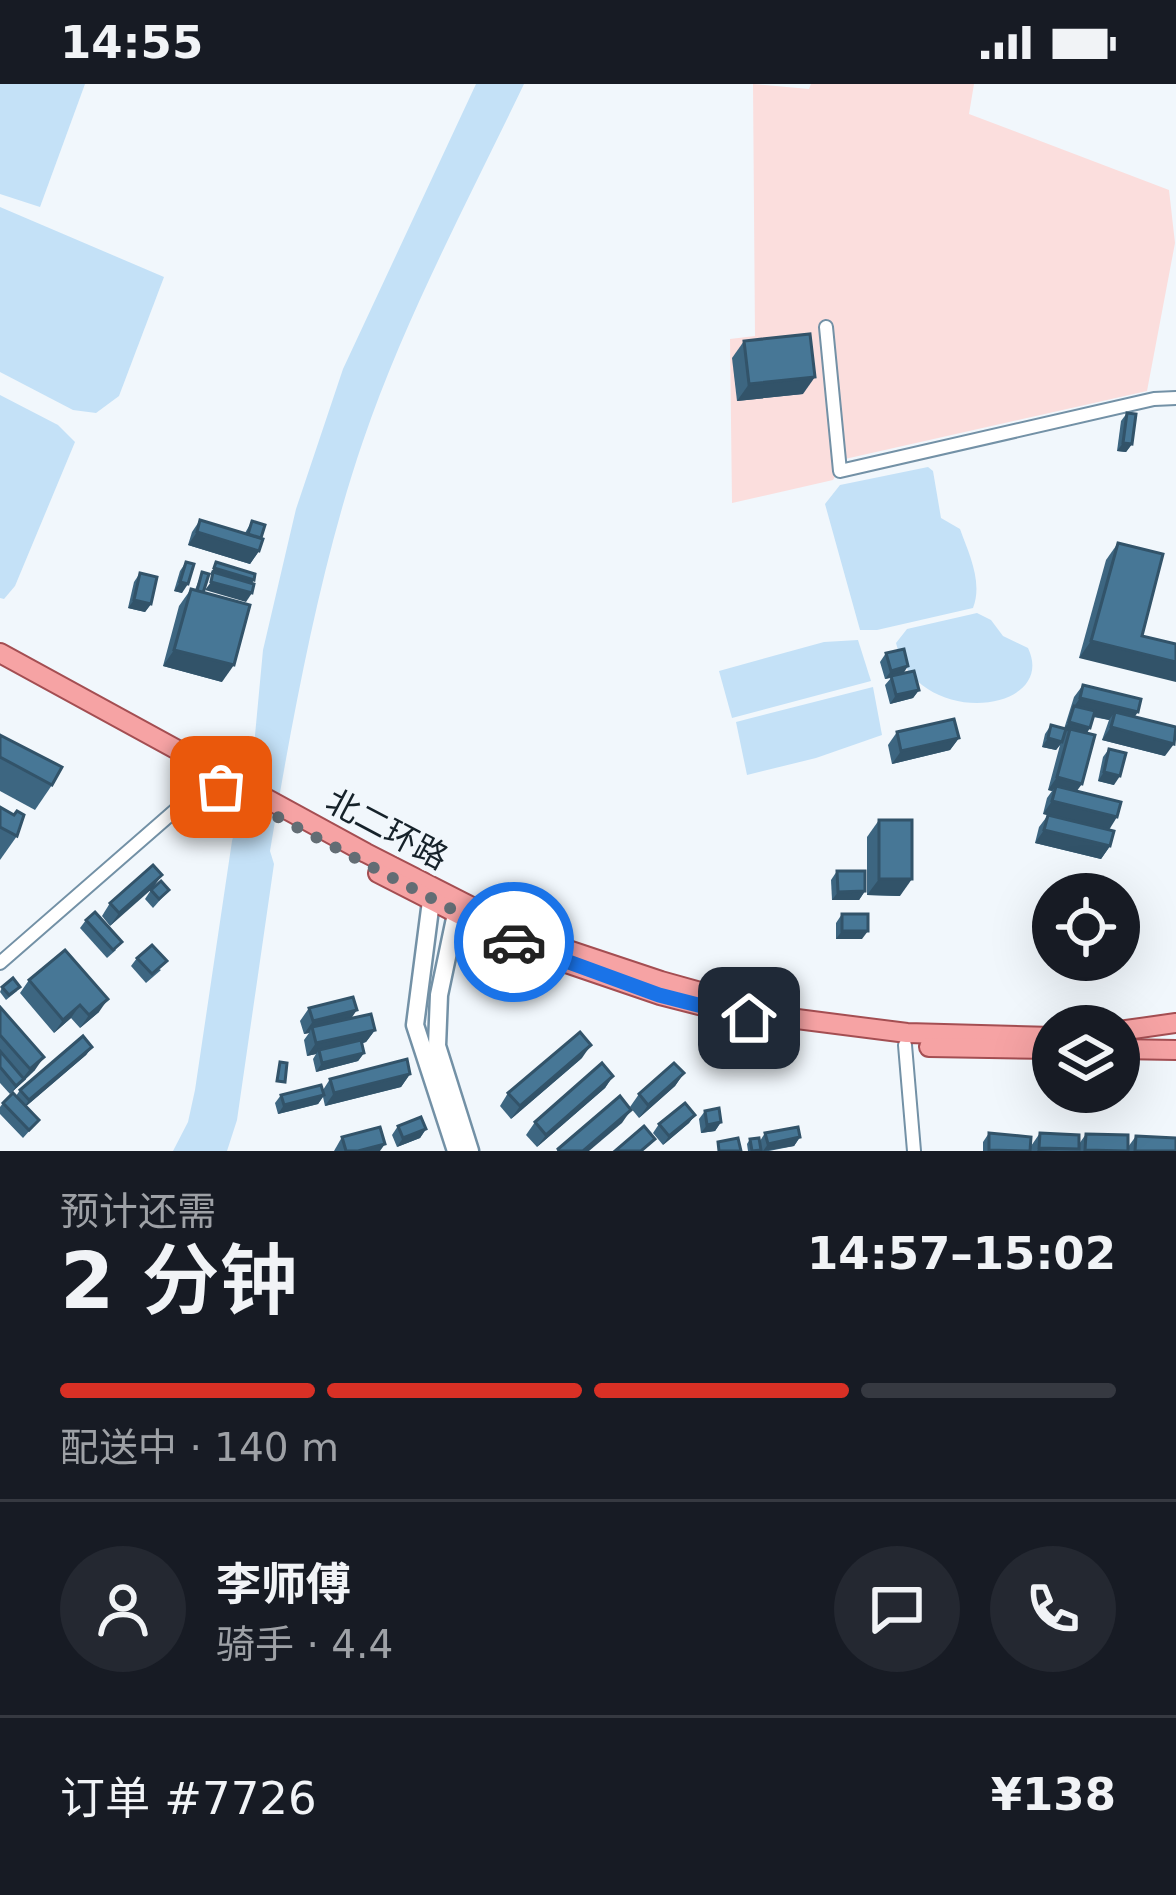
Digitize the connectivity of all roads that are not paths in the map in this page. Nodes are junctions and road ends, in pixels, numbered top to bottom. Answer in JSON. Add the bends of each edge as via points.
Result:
{"nodes":[{"id":1,"x":826,"y":328,"type":"dead end"},
{"id":2,"x":1176,"y":398,"type":"edge"},
{"id":3,"x":0,"y":652,"type":"edge"},
{"id":4,"x":0,"y":667,"type":"edge"},
{"id":5,"x":217,"y":780,"type":"junction"},
{"id":6,"x":291,"y":818,"type":"junction"},
{"id":7,"x":431,"y":901,"type":"junction"},
{"id":8,"x":456,"y":914,"type":"junction"},
{"id":9,"x":0,"y":964,"type":"edge"},
{"id":10,"x":1176,"y":1022,"type":"edge"},
{"id":11,"x":1140,"y":1028,"type":"edge"},
{"id":12,"x":1032,"y":1036,"type":"edge"},
{"id":13,"x":905,"y":1045,"type":"junction"},
{"id":14,"x":1032,"y":1049,"type":"edge"},
{"id":15,"x":1140,"y":1049,"type":"edge"},
{"id":16,"x":1176,"y":1050,"type":"edge"},
{"id":17,"x":456,"y":1151,"type":"edge"},
{"id":18,"x":470,"y":1151,"type":"edge"},
{"id":19,"x":914,"y":1151,"type":"edge"}],
"edges":[{"from":1,"to":2,"type":"street","via":[[840,471]]},
{"from":3,"to":5,"type":"main road","name":"北二环路"},
{"from":4,"to":5,"type":"main road","name":"北二环路"},
{"from":5,"to":6,"type":"main road","name":"北二环路"},
{"from":5,"to":9,"type":"street"},
{"from":6,"to":7,"type":"main road","name":"北二环路"},
{"from":6,"to":12,"type":"main road","name":"北二环路","via":[[535,939],[661,981],[855,1028]]},
{"from":7,"to":8,"type":"main road","name":"北二环路"},
{"from":7,"to":17,"type":"main road","via":[[415,1025]]},
{"from":8,"to":13,"type":"main road","name":"北二环路","via":[[531,951],[659,995],[794,1030]]},
{"from":8,"to":18,"type":"main road","via":[[437,1046]]},
{"from":10,"to":11,"type":"main road"},
{"from":13,"to":14,"type":"main road","name":"北二环路"},
{"from":13,"to":19,"type":"street"},
{"from":15,"to":16,"type":"main road"}]}
